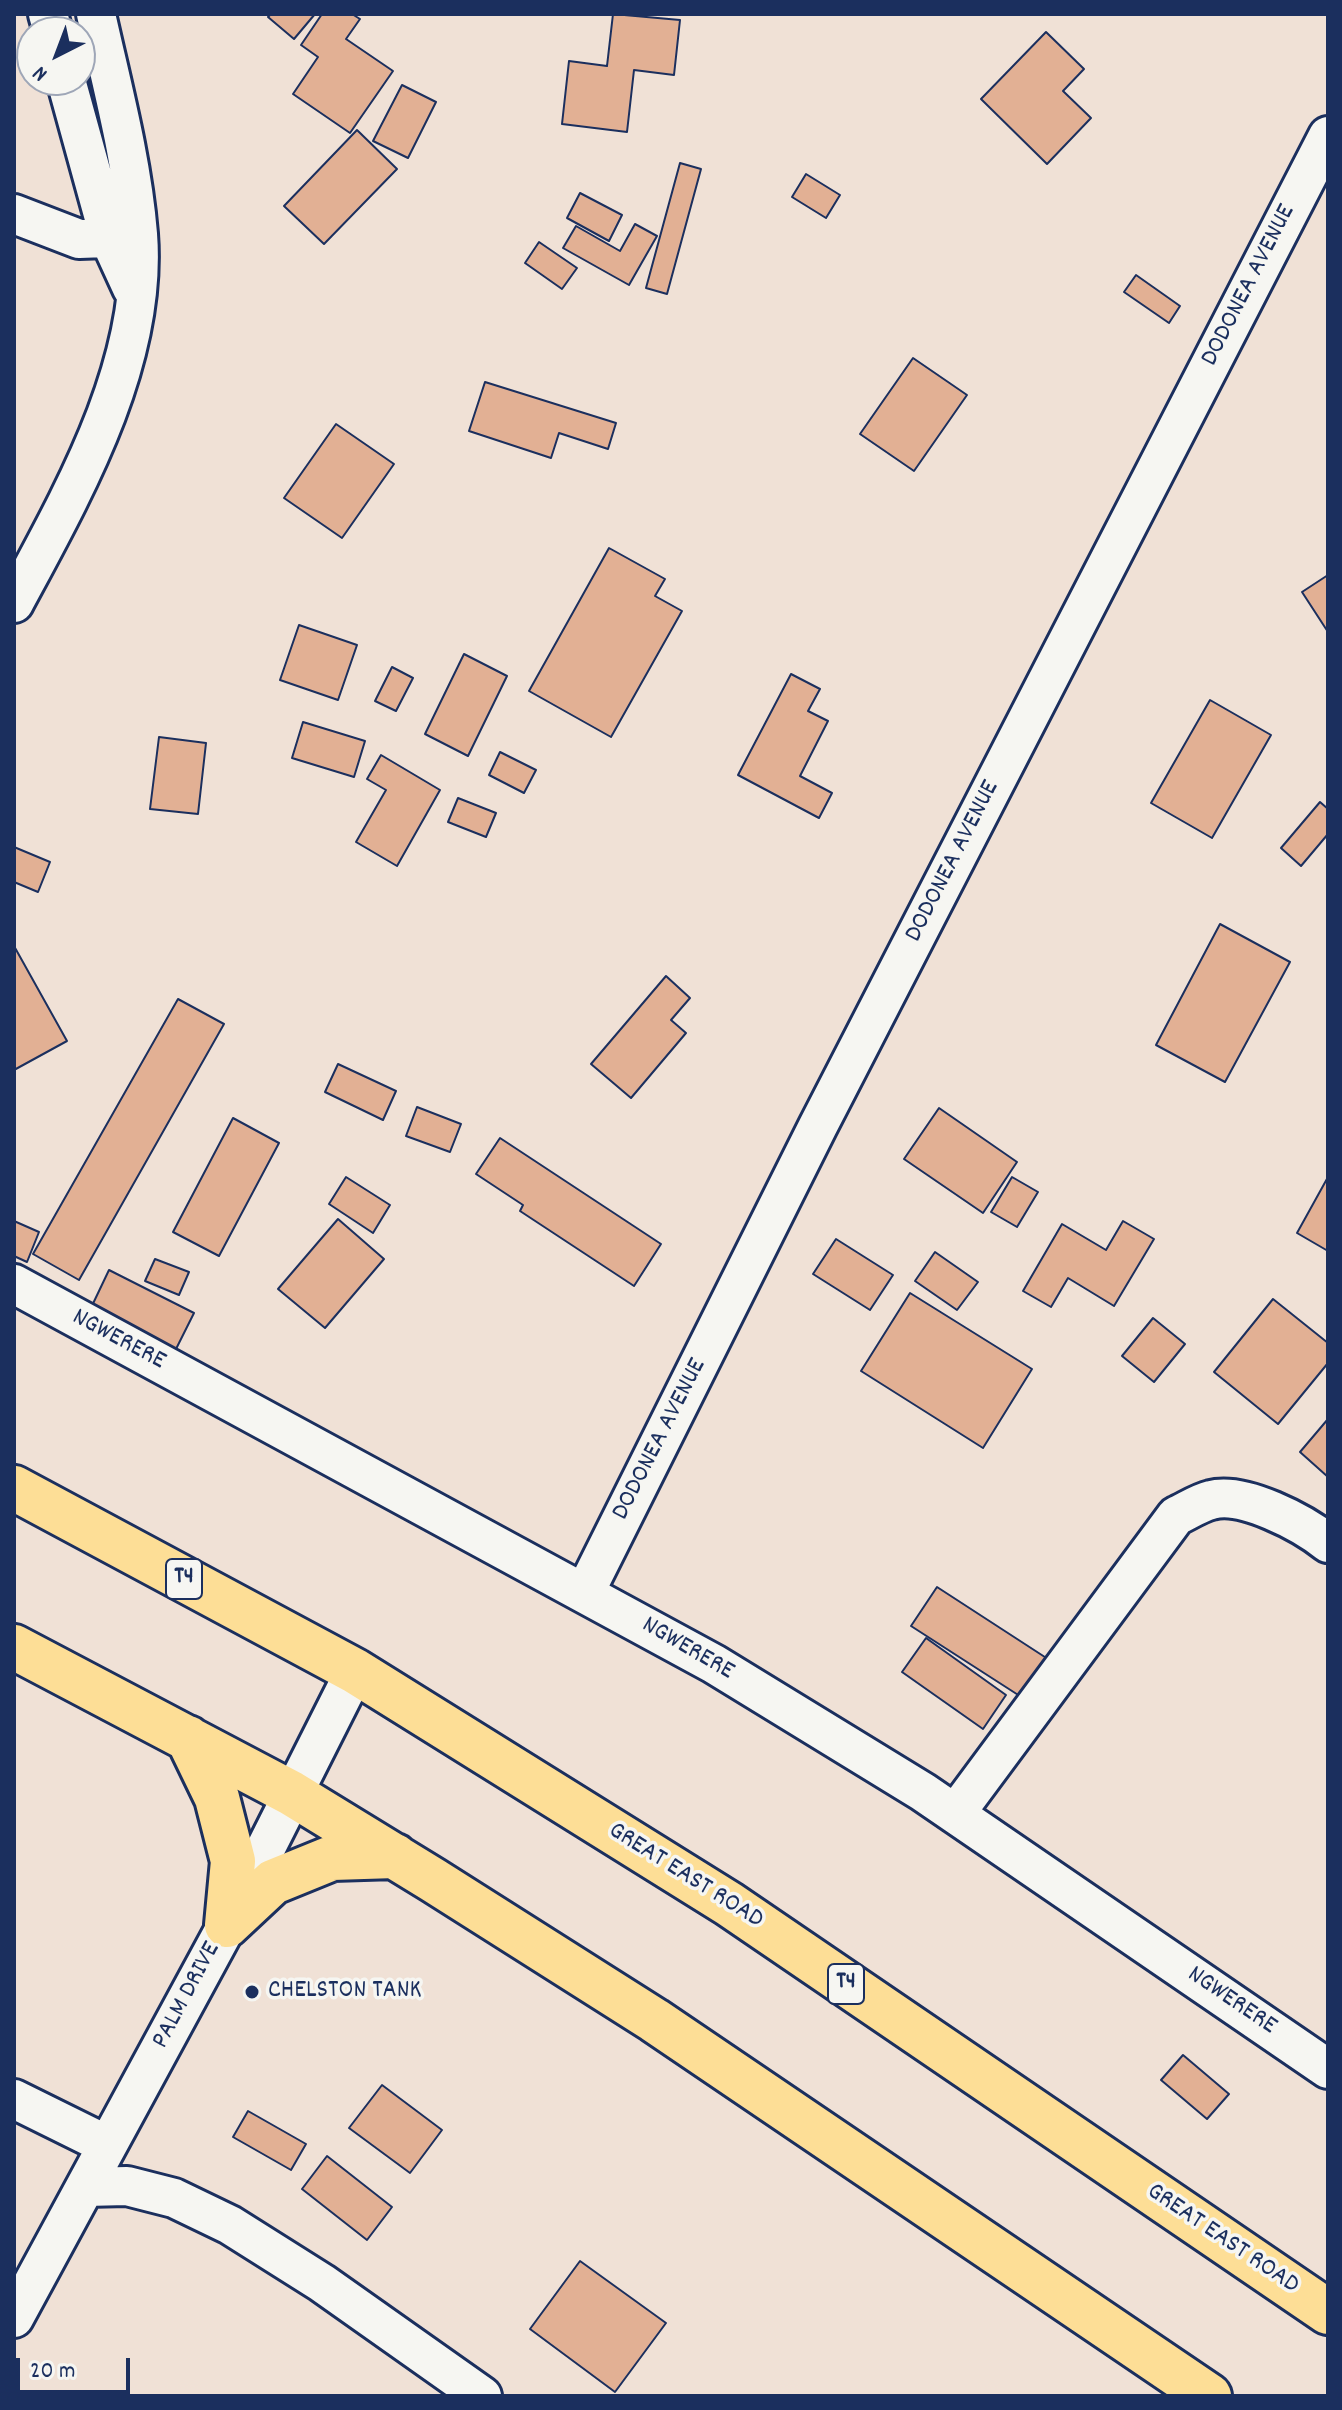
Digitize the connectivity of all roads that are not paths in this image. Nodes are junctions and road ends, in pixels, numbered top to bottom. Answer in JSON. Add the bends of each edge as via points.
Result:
{"nodes":[{"id":1,"x":96,"y":14,"type":"edge"},
{"id":2,"x":72,"y":96,"type":"edge"},
{"id":3,"x":1328,"y":136,"type":"edge"},
{"id":4,"x":14,"y":214,"type":"edge"},
{"id":5,"x":124,"y":238,"type":"junction"},
{"id":6,"x":14,"y":603,"type":"edge"},
{"id":7,"x":14,"y":1284,"type":"edge"},
{"id":8,"x":14,"y":1488,"type":"edge"},
{"id":9,"x":1328,"y":1543,"type":"edge"},
{"id":10,"x":585,"y":1592,"type":"junction"},
{"id":11,"x":14,"y":1647,"type":"edge"},
{"id":12,"x":355,"y":1671,"type":"junction"},
{"id":13,"x":188,"y":1738,"type":"junction"},
{"id":14,"x":291,"y":1793,"type":"junction"},
{"id":15,"x":955,"y":1814,"type":"junction"},
{"id":16,"x":395,"y":1856,"type":"junction"},
{"id":17,"x":227,"y":1925,"type":"junction"},
{"id":18,"x":1328,"y":2069,"type":"edge"},
{"id":19,"x":14,"y":2099,"type":"edge"},
{"id":20,"x":107,"y":2145,"type":"junction"},
{"id":21,"x":85,"y":2187,"type":"junction"},
{"id":22,"x":1328,"y":2312,"type":"edge"},
{"id":23,"x":14,"y":2318,"type":"edge"},
{"id":24,"x":482,"y":2396,"type":"edge"},
{"id":25,"x":1209,"y":2396,"type":"edge"}],
"edges":[{"from":1,"to":5,"type":"street","via":[[129,165]]},
{"from":2,"to":5,"type":"street"},
{"from":3,"to":10,"type":"street","name":"DODONEA AVENUE","via":[[825,1112]]},
{"from":4,"to":5,"type":"street","via":[[79,239]]},
{"from":5,"to":6,"type":"street","via":[[135,294],[115,395]]},
{"from":7,"to":10,"type":"street","name":"NGWERERE"},
{"from":8,"to":12,"type":"main road","name":"GREAT EAST ROAD","number":"T4"},
{"from":9,"to":15,"type":"street","via":[[1259,1505],[1213,1499],[1176,1516]]},
{"from":10,"to":15,"type":"street","name":"NGWERERE","via":[[739,1679]]},
{"from":11,"to":13,"type":"main road"},
{"from":12,"to":14,"type":"street","name":"PALM DRIVE"},
{"from":12,"to":22,"type":"main road","name":"GREAT EAST ROAD","number":"T4","via":[[729,1904]]},
{"from":13,"to":14,"type":"main road"},
{"from":13,"to":17,"type":"main road","via":[[217,1798],[233,1861]]},
{"from":14,"to":16,"type":"main road"},
{"from":14,"to":17,"type":"street","name":"PALM DRIVE"},
{"from":15,"to":18,"type":"street","name":"NGWERERE"},
{"from":16,"to":17,"type":"main road","via":[[332,1858],[273,1882]]},
{"from":16,"to":25,"type":"main road","via":[[654,2020]]},
{"from":17,"to":20,"type":"street","name":"PALM DRIVE"},
{"from":19,"to":20,"type":"street"},
{"from":20,"to":21,"type":"street","name":"PALM DRIVE"},
{"from":21,"to":23,"type":"street","name":"PALM DRIVE"},
{"from":21,"to":24,"type":"street","via":[[127,2186],[174,2198],[230,2225]]}]}
